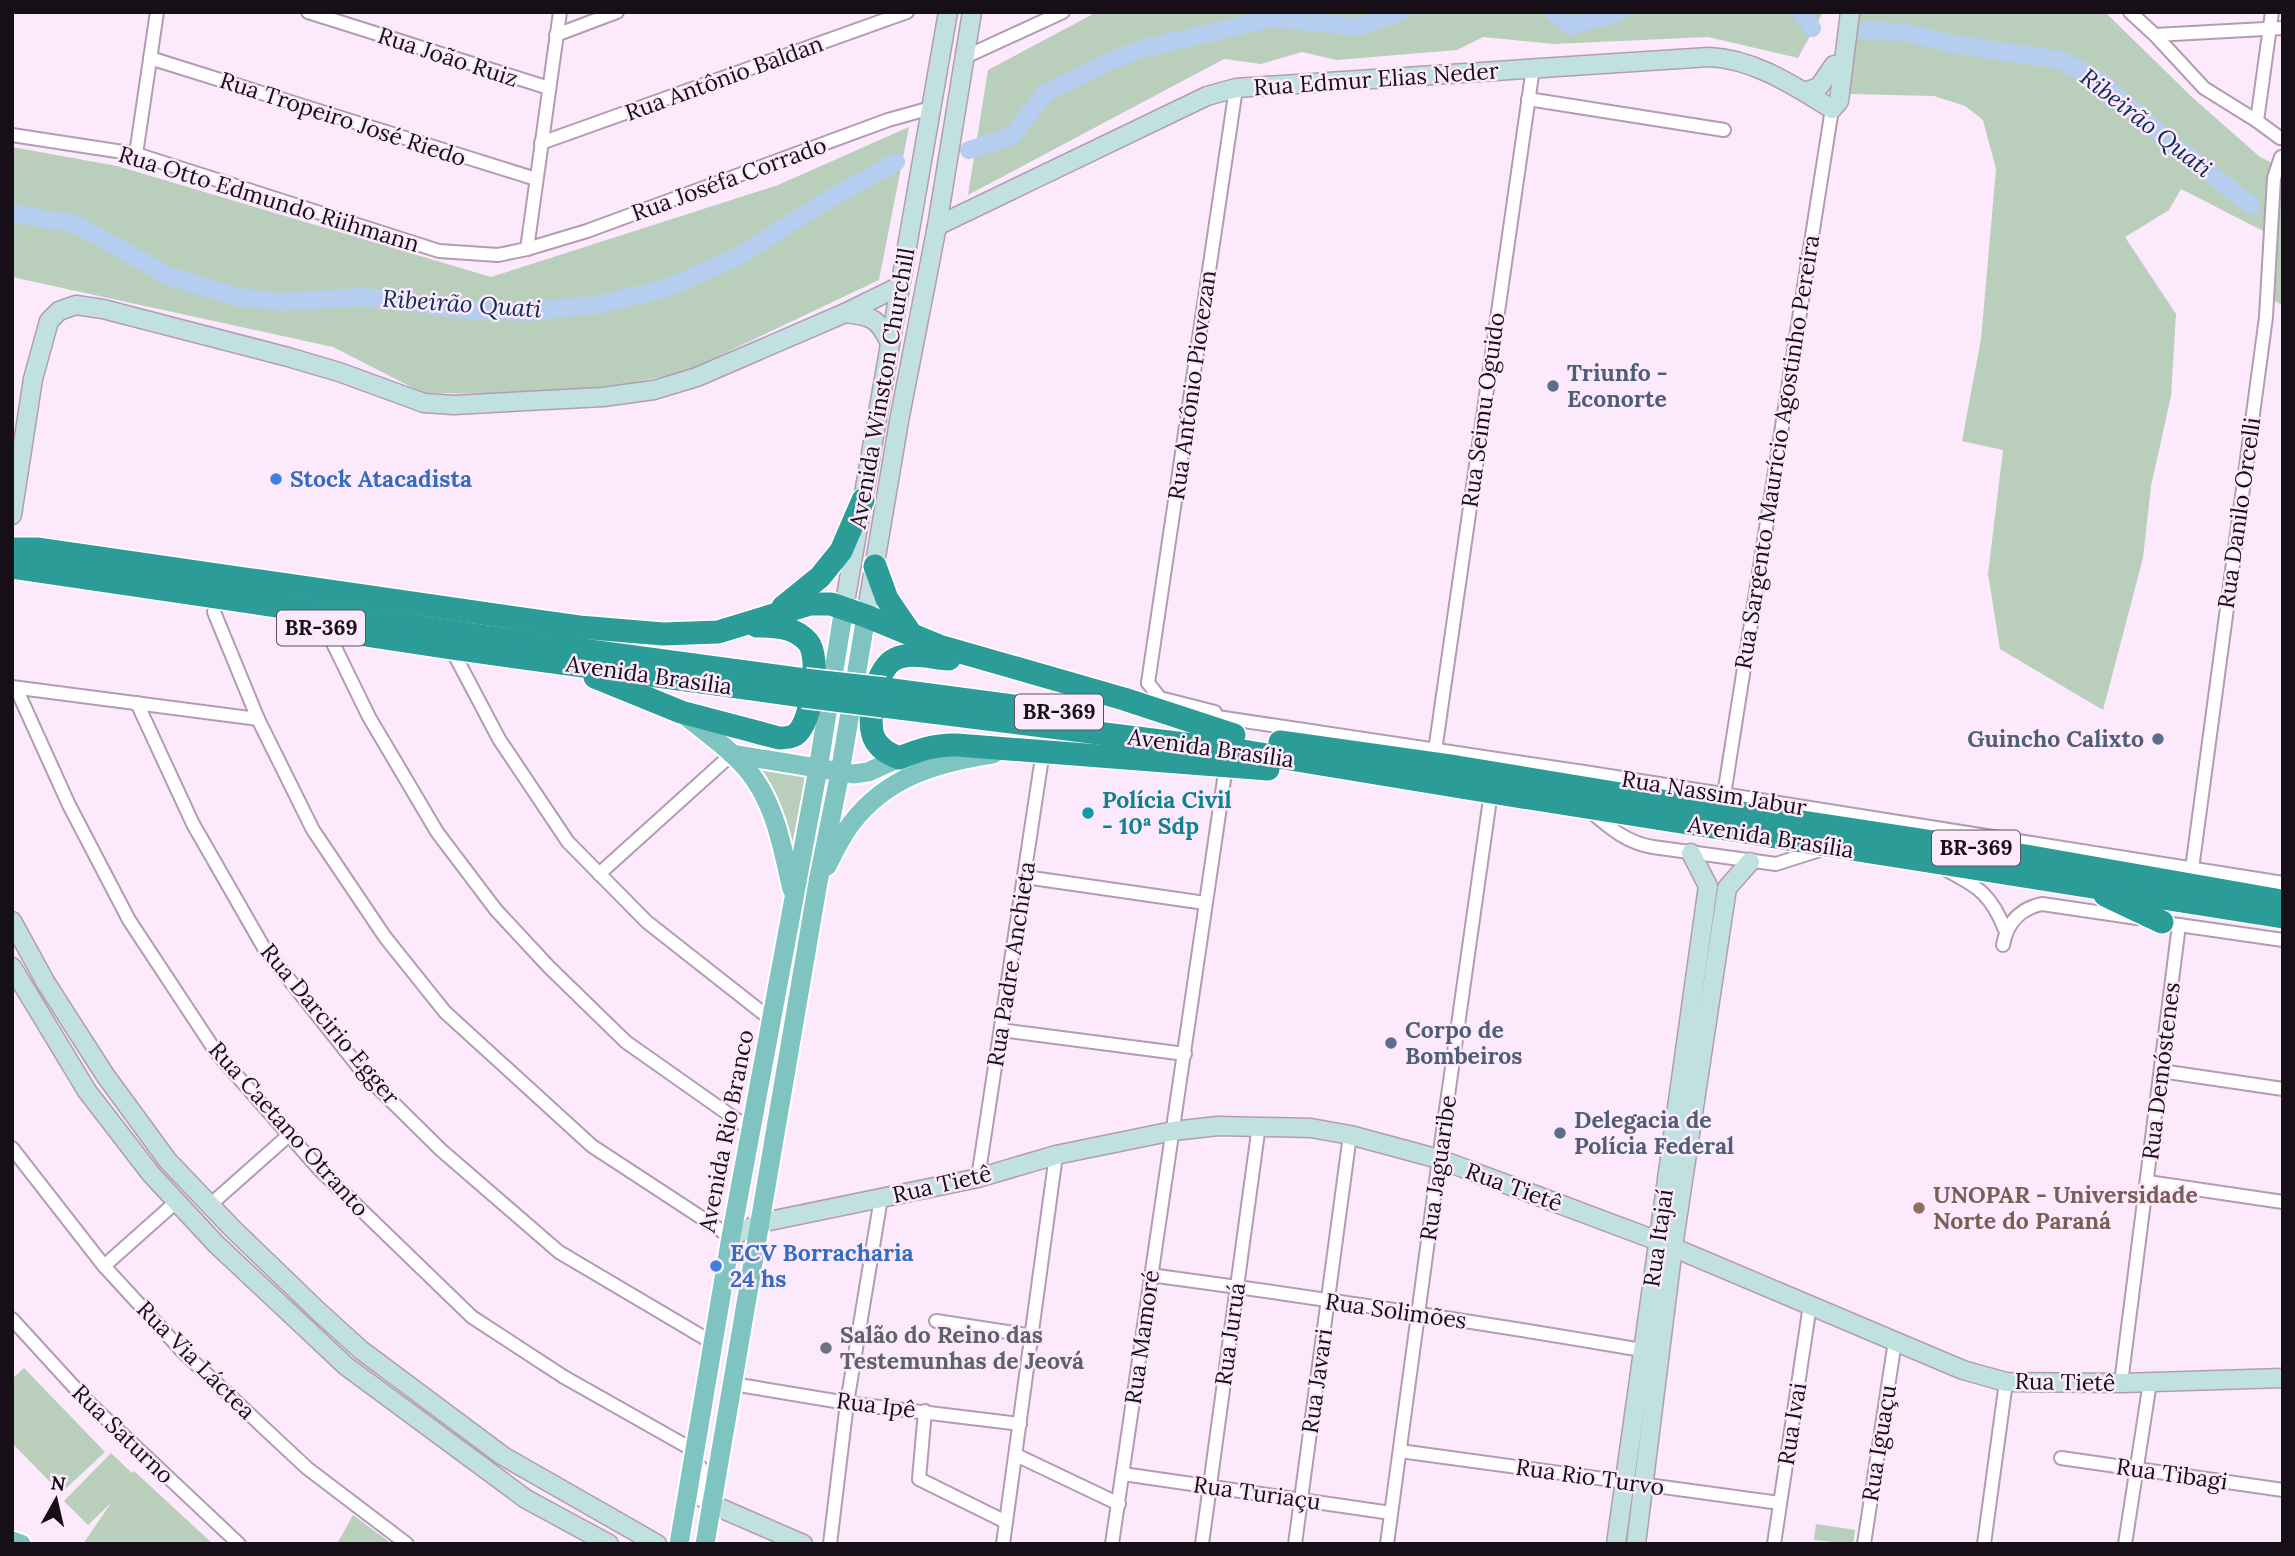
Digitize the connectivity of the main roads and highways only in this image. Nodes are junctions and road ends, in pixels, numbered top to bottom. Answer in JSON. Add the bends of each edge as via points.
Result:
{"nodes":[{"id":1,"x":863,"y":500,"type":"road end"},
{"id":2,"x":12,"y":549,"type":"edge"},
{"id":3,"x":875,"y":566,"type":"road end"},
{"id":4,"x":12,"y":567,"type":"edge"},
{"id":5,"x":12,"y":582,"type":"edge"},
{"id":6,"x":384,"y":598,"type":"junction"},
{"id":7,"x":855,"y":612,"type":"junction"},
{"id":8,"x":754,"y":622,"type":"junction"},
{"id":9,"x":480,"y":636,"type":"junction"},
{"id":10,"x":913,"y":637,"type":"junction"},
{"id":11,"x":552,"y":662,"type":"junction"},
{"id":12,"x":1010,"y":666,"type":"junction"},
{"id":13,"x":804,"y":688,"type":"junction"},
{"id":14,"x":884,"y":698,"type":"junction"},
{"id":15,"x":681,"y":712,"type":"junction"},
{"id":16,"x":1229,"y":727,"type":"junction"},
{"id":17,"x":1038,"y":750,"type":"junction"},
{"id":18,"x":732,"y":754,"type":"junction"},
{"id":19,"x":899,"y":758,"type":"junction"},
{"id":20,"x":818,"y":769,"type":"junction"},
{"id":21,"x":840,"y":773,"type":"junction"},
{"id":22,"x":1408,"y":778,"type":"junction"},
{"id":23,"x":1724,"y":795,"type":"road end"},
{"id":24,"x":1669,"y":803,"type":"junction"},
{"id":25,"x":1947,"y":830,"type":"road end"},
{"id":26,"x":2026,"y":856,"type":"junction"},
{"id":27,"x":818,"y":882,"type":"junction"},
{"id":28,"x":2077,"y":883,"type":"junction"},
{"id":29,"x":794,"y":897,"type":"junction"},
{"id":30,"x":2283,"y":901,"type":"edge"},
{"id":31,"x":2283,"y":917,"type":"edge"},
{"id":32,"x":2170,"y":923,"type":"road end"},
{"id":33,"x":12,"y":1541,"type":"edge"},
{"id":34,"x":20,"y":1544,"type":"edge"},
{"id":35,"x":679,"y":1544,"type":"edge"},
{"id":36,"x":705,"y":1544,"type":"edge"}],
"edges":[{"from":1,"to":8,"type":"highway","via":[[841,551],[820,577],[795,599]]},
{"from":2,"to":6,"type":"highway"},
{"from":3,"to":10,"type":"highway","via":[[887,599]]},
{"from":4,"to":9,"type":"highway","name":"Avenida Brasília","number":"BR-369"},
{"from":5,"to":11,"type":"highway","name":"Avenida Brasília","number":"BR-369"},
{"from":6,"to":8,"type":"highway","via":[[579,627],[663,634],[718,632]]},
{"from":6,"to":9,"type":"highway"},
{"from":7,"to":8,"type":"highway","via":[[831,604],[810,604]]},
{"from":7,"to":10,"type":"highway"},
{"from":7,"to":20,"type":"main road","name":"Avenida Winston Churchill"},
{"from":7,"to":21,"type":"main road","name":"Avenida Winston Churchill"},
{"from":8,"to":15,"type":"highway","via":[[794,631],[811,648],[814,666],[802,728],[795,735],[779,738]]},
{"from":9,"to":13,"type":"highway","name":"Avenida Brasília","number":"BR-369"},
{"from":10,"to":12,"type":"highway"},
{"from":11,"to":13,"type":"highway","name":"Avenida Brasília","number":"BR-369"},
{"from":11,"to":15,"type":"highway"},
{"from":12,"to":16,"type":"highway"},
{"from":12,"to":19,"type":"highway","via":[[913,656],[886,665],[878,678],[872,729],[880,748]]},
{"from":13,"to":14,"type":"highway","name":"Avenida Brasília","number":"BR-369","bridge":true},
{"from":14,"to":16,"type":"highway","name":"Avenida Brasília","number":"BR-369"},
{"from":14,"to":22,"type":"highway","name":"Avenida Brasília","number":"BR-369"},
{"from":15,"to":18,"type":"main road"},
{"from":16,"to":24,"type":"highway","name":"Avenida Brasília","number":"BR-369"},
{"from":17,"to":19,"type":"highway","via":[[941,744]]},
{"from":17,"to":22,"type":"highway"},
{"from":17,"to":27,"type":"main road","via":[[933,765],[899,782],[851,823]]},
{"from":18,"to":20,"type":"main road"},
{"from":18,"to":29,"type":"main road","via":[[765,796]]},
{"from":19,"to":21,"type":"main road","via":[[868,772]]},
{"from":20,"to":21,"type":"main road"},
{"from":20,"to":29,"type":"main road","name":"Avenida Rio Branco"},
{"from":21,"to":27,"type":"main road","name":"Avenida Rio Branco"},
{"from":22,"to":28,"type":"highway","name":"Avenida Brasília","number":"BR-369"},
{"from":23,"to":24,"type":"highway"},
{"from":24,"to":26,"type":"highway","name":"Avenida Brasília","number":"BR-369"},
{"from":25,"to":26,"type":"highway"},
{"from":26,"to":30,"type":"highway","name":"Avenida Brasília","number":"BR-369"},
{"from":27,"to":36,"type":"main road","name":"Avenida Rio Branco"},
{"from":28,"to":31,"type":"highway","name":"Avenida Brasília","number":"BR-369"},
{"from":28,"to":32,"type":"highway"},
{"from":29,"to":35,"type":"main road","name":"Avenida Rio Branco"},
{"from":33,"to":34,"type":"main road"}]}
